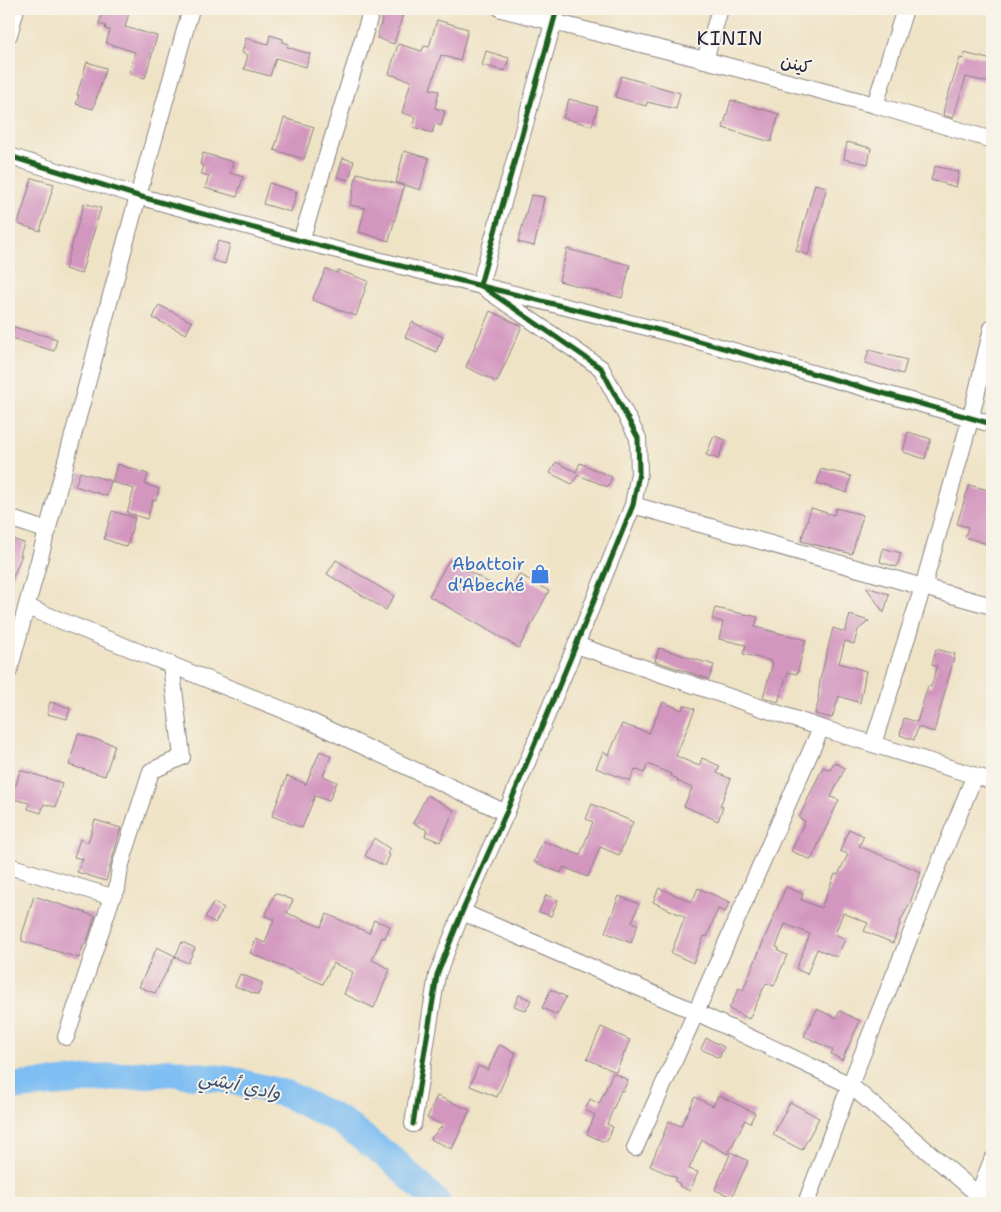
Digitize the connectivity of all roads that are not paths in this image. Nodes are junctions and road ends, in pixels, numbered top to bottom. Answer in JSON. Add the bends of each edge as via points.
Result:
{"nodes":[{"id":1,"x":16,"y":9,"type":"edge"},
{"id":2,"x":191,"y":9,"type":"edge"},
{"id":3,"x":372,"y":9,"type":"edge"},
{"id":4,"x":501,"y":9,"type":"edge"},
{"id":5,"x":720,"y":9,"type":"edge"},
{"id":6,"x":905,"y":9,"type":"edge"},
{"id":7,"x":555,"y":16,"type":"edge"},
{"id":8,"x":9,"y":35,"type":"edge"},
{"id":9,"x":705,"y":60,"type":"junction"},
{"id":10,"x":875,"y":106,"type":"junction"},
{"id":11,"x":992,"y":140,"type":"edge"},
{"id":12,"x":9,"y":156,"type":"edge"},
{"id":13,"x":138,"y":196,"type":"junction"},
{"id":14,"x":301,"y":241,"type":"junction"},
{"id":15,"x":480,"y":286,"type":"junction"},
{"id":16,"x":992,"y":328,"type":"edge"},
{"id":17,"x":971,"y":417,"type":"junction"},
{"id":18,"x":992,"y":424,"type":"edge"},
{"id":19,"x":633,"y":505,"type":"junction"},
{"id":20,"x":9,"y":518,"type":"edge"},
{"id":21,"x":48,"y":531,"type":"junction"},
{"id":22,"x":922,"y":587,"type":"junction"},
{"id":23,"x":27,"y":606,"type":"junction"},
{"id":24,"x":992,"y":606,"type":"edge"},
{"id":25,"x":576,"y":645,"type":"junction"},
{"id":26,"x":171,"y":664,"type":"junction"},
{"id":27,"x":9,"y":671,"type":"edge"},
{"id":28,"x":821,"y":728,"type":"junction"},
{"id":29,"x":873,"y":744,"type":"junction"},
{"id":30,"x":974,"y":777,"type":"junction"},
{"id":31,"x":992,"y":781,"type":"edge"},
{"id":32,"x":506,"y":813,"type":"junction"},
{"id":33,"x":9,"y":866,"type":"edge"},
{"id":34,"x":112,"y":897,"type":"junction"},
{"id":35,"x":462,"y":912,"type":"junction"},
{"id":36,"x":696,"y":1012,"type":"junction"},
{"id":37,"x":66,"y":1037,"type":"dead end"},
{"id":38,"x":850,"y":1085,"type":"junction"},
{"id":39,"x":413,"y":1124,"type":"dead end"},
{"id":40,"x":635,"y":1148,"type":"dead end"},
{"id":41,"x":992,"y":1160,"type":"edge"},
{"id":42,"x":983,"y":1199,"type":"edge"},
{"id":43,"x":806,"y":1203,"type":"edge"}],
"edges":[{"from":1,"to":8,"type":"street"},
{"from":2,"to":13,"type":"street"},
{"from":3,"to":14,"type":"street"},
{"from":4,"to":7,"type":"street","name":"كينن"},
{"from":5,"to":9,"type":"street"},
{"from":6,"to":10,"type":"street"},
{"from":7,"to":9,"type":"street","name":"كينن"},
{"from":7,"to":15,"type":"street"},
{"from":9,"to":10,"type":"street","name":"كينن"},
{"from":10,"to":11,"type":"street","name":"كينن"},
{"from":12,"to":13,"type":"street"},
{"from":13,"to":14,"type":"street"},
{"from":13,"to":21,"type":"street"},
{"from":14,"to":15,"type":"street"},
{"from":15,"to":17,"type":"street","via":[[670,333]]},
{"from":15,"to":19,"type":"street","via":[[601,368],[638,438],[639,473]]},
{"from":16,"to":17,"type":"street"},
{"from":17,"to":18,"type":"street"},
{"from":17,"to":22,"type":"street"},
{"from":19,"to":22,"type":"street"},
{"from":19,"to":25,"type":"street"},
{"from":20,"to":21,"type":"street"},
{"from":21,"to":23,"type":"street"},
{"from":22,"to":24,"type":"street"},
{"from":22,"to":29,"type":"street"},
{"from":23,"to":26,"type":"street"},
{"from":23,"to":27,"type":"street"},
{"from":25,"to":28,"type":"street"},
{"from":25,"to":32,"type":"street"},
{"from":26,"to":32,"type":"street","via":[[301,717]]},
{"from":26,"to":34,"type":"street","via":[[182,757],[151,770]]},
{"from":28,"to":29,"type":"street"},
{"from":28,"to":36,"type":"street"},
{"from":29,"to":30,"type":"street"},
{"from":30,"to":31,"type":"street"},
{"from":30,"to":38,"type":"street"},
{"from":32,"to":35,"type":"street"},
{"from":33,"to":34,"type":"street"},
{"from":34,"to":37,"type":"street"},
{"from":35,"to":36,"type":"street"},
{"from":35,"to":39,"type":"street","via":[[437,975]]},
{"from":36,"to":38,"type":"street"},
{"from":36,"to":40,"type":"street"},
{"from":38,"to":42,"type":"street"},
{"from":38,"to":43,"type":"street"},
{"from":41,"to":42,"type":"street"}]}
